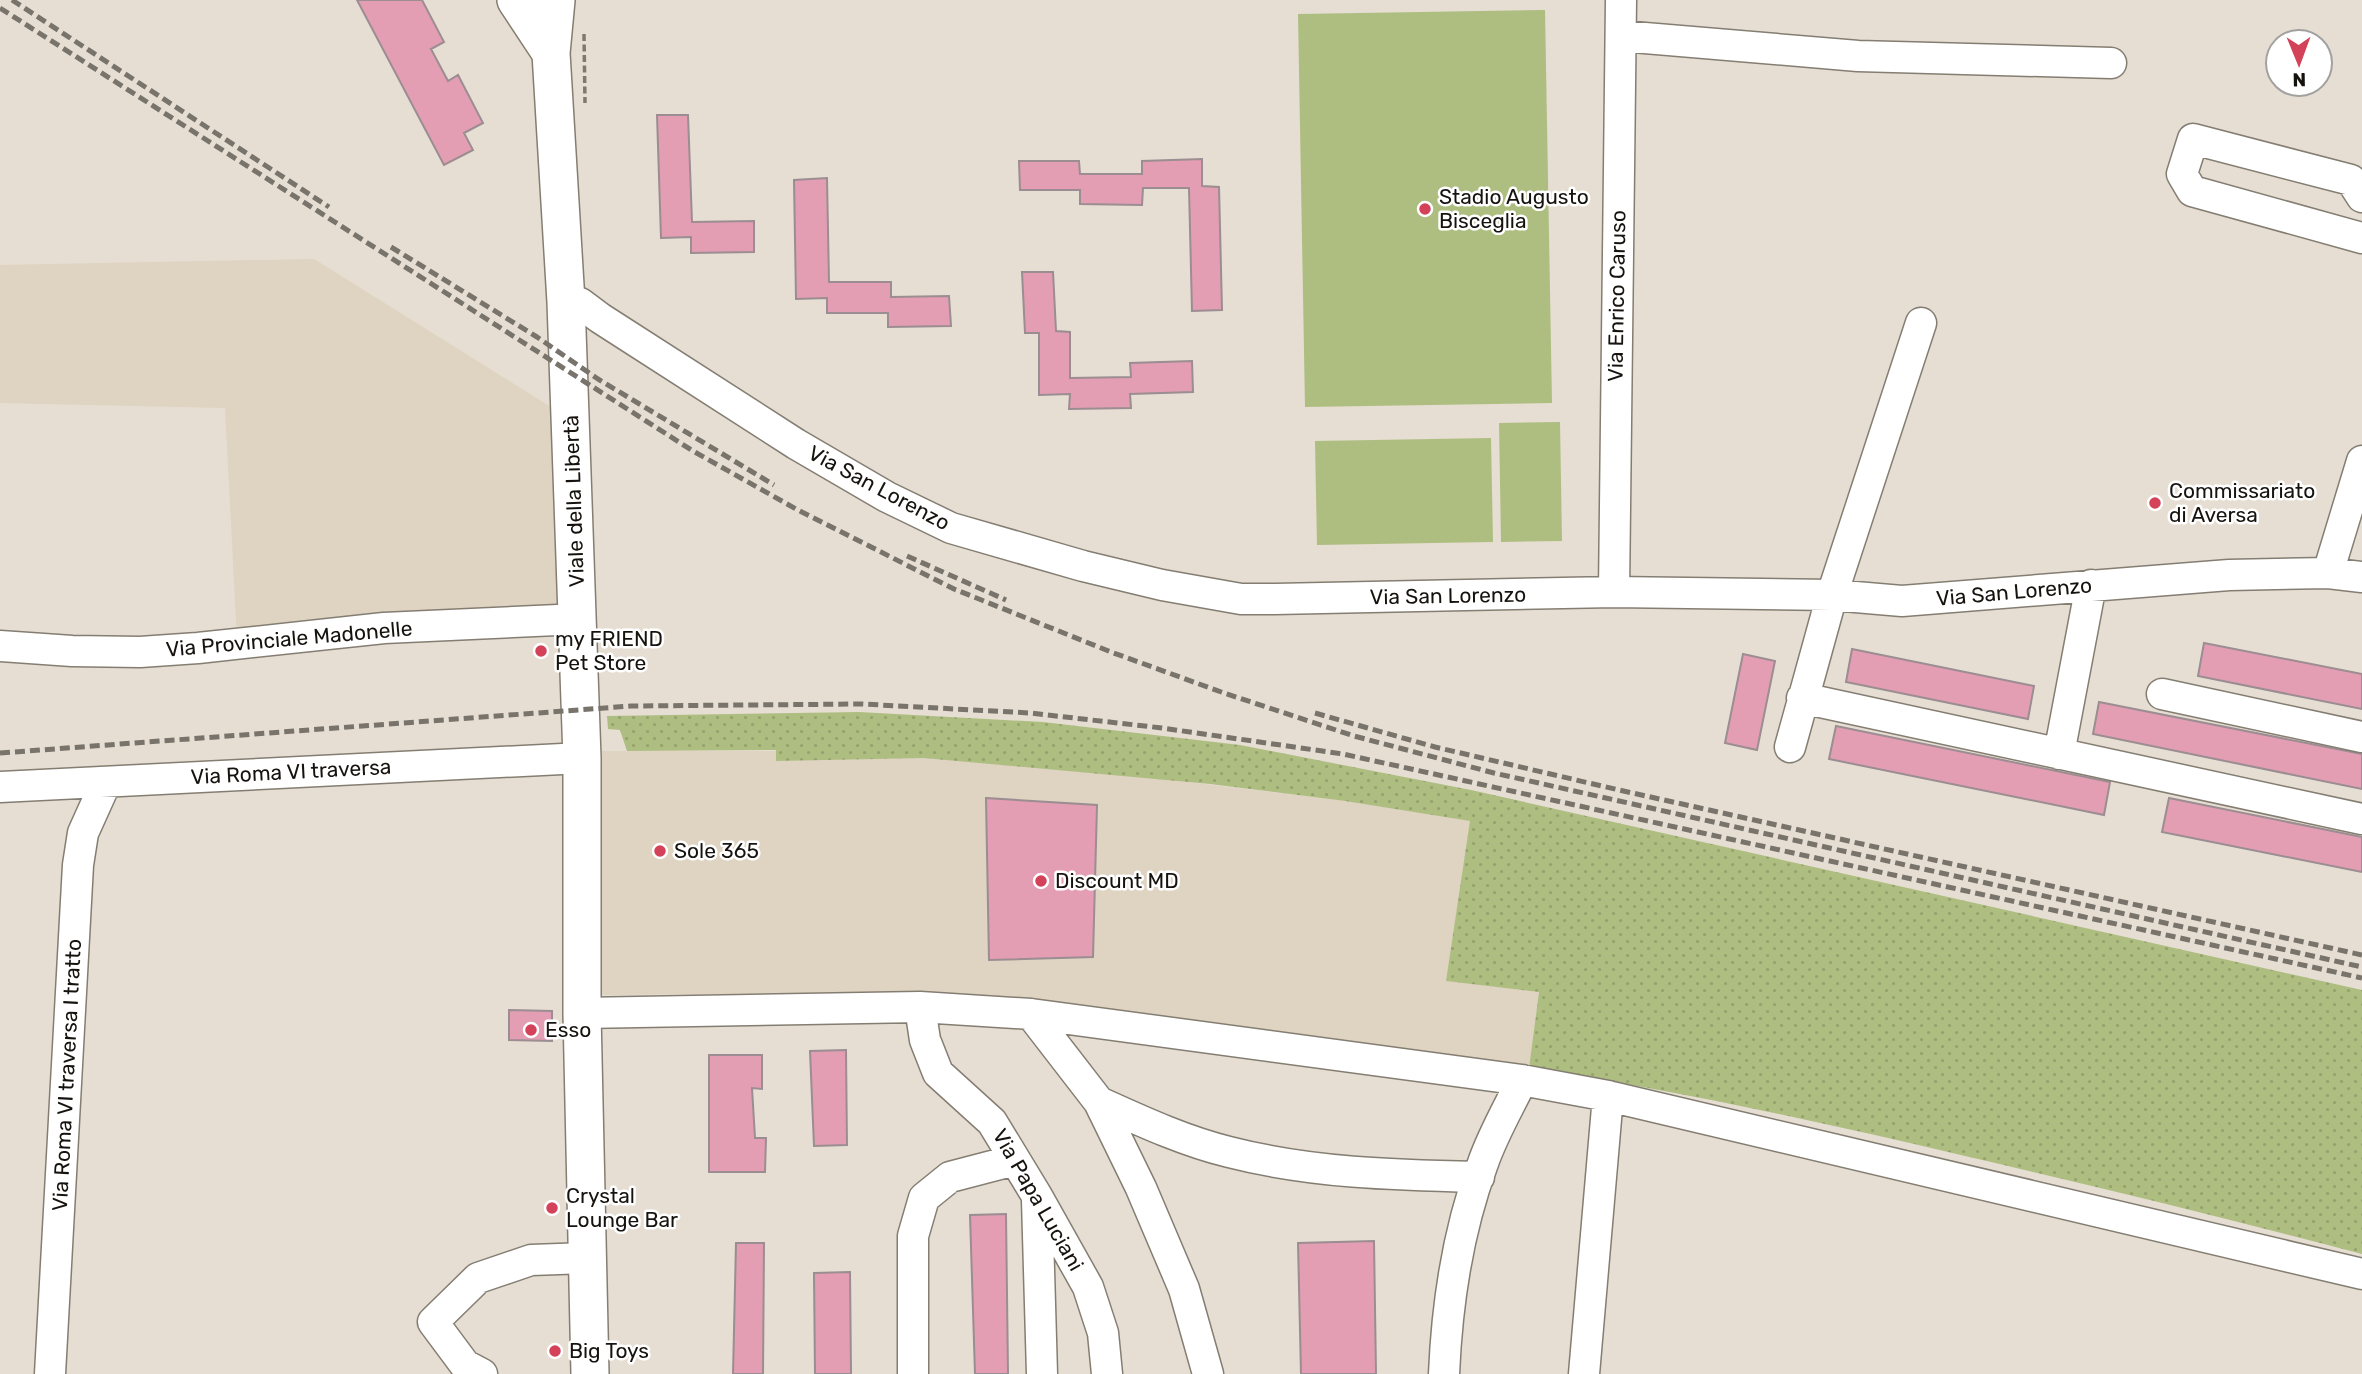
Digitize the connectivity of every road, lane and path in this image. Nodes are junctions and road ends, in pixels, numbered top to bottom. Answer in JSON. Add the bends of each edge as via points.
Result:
{"nodes":[{"id":1,"x":516,"y":0,"type":"edge"},
{"id":2,"x":556,"y":0,"type":"edge"},
{"id":3,"x":1621,"y":0,"type":"edge"},
{"id":4,"x":1621,"y":36,"type":"junction"},
{"id":5,"x":551,"y":53,"type":"junction"},
{"id":6,"x":2111,"y":63,"type":"dead end"},
{"id":7,"x":2362,"y":197,"type":"edge"},
{"id":8,"x":2360,"y":230,"type":"edge"},
{"id":9,"x":577,"y":314,"type":"junction"},
{"id":10,"x":1921,"y":323,"type":"dead end"},
{"id":11,"x":2362,"y":461,"type":"edge"},
{"id":12,"x":2328,"y":573,"type":"junction"},
{"id":13,"x":2362,"y":577,"type":"edge"},
{"id":14,"x":2091,"y":586,"type":"junction"},
{"id":15,"x":1614,"y":592,"type":"junction"},
{"id":16,"x":1832,"y":595,"type":"junction"},
{"id":17,"x":579,"y":619,"type":"junction"},
{"id":18,"x":0,"y":646,"type":"edge"},
{"id":19,"x":2162,"y":694,"type":"dead end"},
{"id":20,"x":1802,"y":698,"type":"junction"},
{"id":21,"x":2362,"y":737,"type":"edge"},
{"id":22,"x":1790,"y":747,"type":"dead end"},
{"id":23,"x":2059,"y":754,"type":"junction"},
{"id":24,"x":582,"y":758,"type":"junction"},
{"id":25,"x":106,"y":782,"type":"junction"},
{"id":26,"x":0,"y":787,"type":"edge"},
{"id":27,"x":2362,"y":819,"type":"edge"},
{"id":28,"x":920,"y":1007,"type":"junction"},
{"id":29,"x":582,"y":1013,"type":"junction"},
{"id":30,"x":1031,"y":1014,"type":"junction"},
{"id":31,"x":1522,"y":1080,"type":"junction"},
{"id":32,"x":1608,"y":1096,"type":"junction"},
{"id":33,"x":1099,"y":1102,"type":"junction"},
{"id":34,"x":1015,"y":1160,"type":"junction"},
{"id":35,"x":1479,"y":1177,"type":"junction"},
{"id":36,"x":1037,"y":1196,"type":"junction"},
{"id":37,"x":587,"y":1258,"type":"junction"},
{"id":38,"x":2362,"y":1274,"type":"edge"},
{"id":39,"x":50,"y":1374,"type":"edge"},
{"id":40,"x":482,"y":1374,"type":"edge"},
{"id":41,"x":590,"y":1374,"type":"edge"},
{"id":42,"x":913,"y":1374,"type":"edge"},
{"id":43,"x":1042,"y":1374,"type":"edge"},
{"id":44,"x":1107,"y":1374,"type":"edge"},
{"id":45,"x":1208,"y":1374,"type":"edge"},
{"id":46,"x":1444,"y":1374,"type":"edge"},
{"id":47,"x":1584,"y":1374,"type":"edge"}],
"edges":[{"from":1,"to":5,"type":"main road","name":"Viale della Libertà"},
{"from":2,"to":5,"type":"main road"},
{"from":3,"to":4,"type":"street","name":"Via Enrico Caruso"},
{"from":4,"to":6,"type":"street","via":[[1858,56]]},
{"from":4,"to":15,"type":"street","name":"Via Enrico Caruso"},
{"from":5,"to":9,"type":"main road","name":"Viale della Libertà"},
{"from":7,"to":8,"type":"street","via":[[2351,180],[2193,139],[2182,174],[2192,191]]},
{"from":9,"to":15,"type":"street","name":"Via San Lorenzo","via":[[887,497],[951,528],[1083,566],[1241,598]]},
{"from":9,"to":17,"type":"main road","name":"Viale della Libertà"},
{"from":10,"to":16,"type":"street"},
{"from":11,"to":12,"type":"street"},
{"from":12,"to":13,"type":"street","name":"Via San Lorenzo"},
{"from":12,"to":14,"type":"street","name":"Via San Lorenzo"},
{"from":14,"to":16,"type":"street","name":"Via San Lorenzo","via":[[1902,601]]},
{"from":14,"to":23,"type":"street"},
{"from":15,"to":16,"type":"street","name":"Via San Lorenzo"},
{"from":16,"to":20,"type":"street"},
{"from":17,"to":18,"type":"street","name":"Via Provinciale Madonelle","via":[[384,628],[140,652]]},
{"from":17,"to":24,"type":"main road","name":"Viale della Libertà"},
{"from":19,"to":21,"type":"street"},
{"from":20,"to":22,"type":"street"},
{"from":20,"to":23,"type":"street"},
{"from":23,"to":27,"type":"street"},
{"from":24,"to":25,"type":"street","name":"Via Roma VI traversa"},
{"from":24,"to":29,"type":"main road","name":"Viale della Libertà"},
{"from":25,"to":26,"type":"street","name":"Via Roma VI traversa"},
{"from":25,"to":39,"type":"street","name":"Via Roma VI traversa I tratto","via":[[83,833],[78,865]]},
{"from":28,"to":29,"type":"street"},
{"from":28,"to":30,"type":"street"},
{"from":28,"to":34,"type":"street","name":"Via Papa Luciani","via":[[925,1040],[938,1073],[992,1122]]},
{"from":29,"to":37,"type":"main road","name":"Viale della Libertà"},
{"from":30,"to":31,"type":"street"},
{"from":30,"to":33,"type":"street"},
{"from":31,"to":32,"type":"street"},
{"from":31,"to":35,"type":"street"},
{"from":32,"to":38,"type":"street"},
{"from":32,"to":47,"type":"street"},
{"from":33,"to":35,"type":"street","via":[[1228,1152],[1295,1166]]},
{"from":33,"to":45,"type":"street","via":[[1184,1289]]},
{"from":34,"to":36,"type":"street","name":"Via Papa Luciani"},
{"from":34,"to":42,"type":"street","via":[[950,1177],[924,1198],[913,1236]]},
{"from":35,"to":46,"type":"street","via":[[1458,1246]]},
{"from":36,"to":43,"type":"street"},
{"from":36,"to":44,"type":"street","name":"Via Papa Luciani","via":[[1088,1287],[1103,1333]]},
{"from":37,"to":40,"type":"street","via":[[531,1260],[478,1278],[433,1322],[465,1365]]},
{"from":37,"to":41,"type":"main road","name":"Viale della Libertà"}]}
